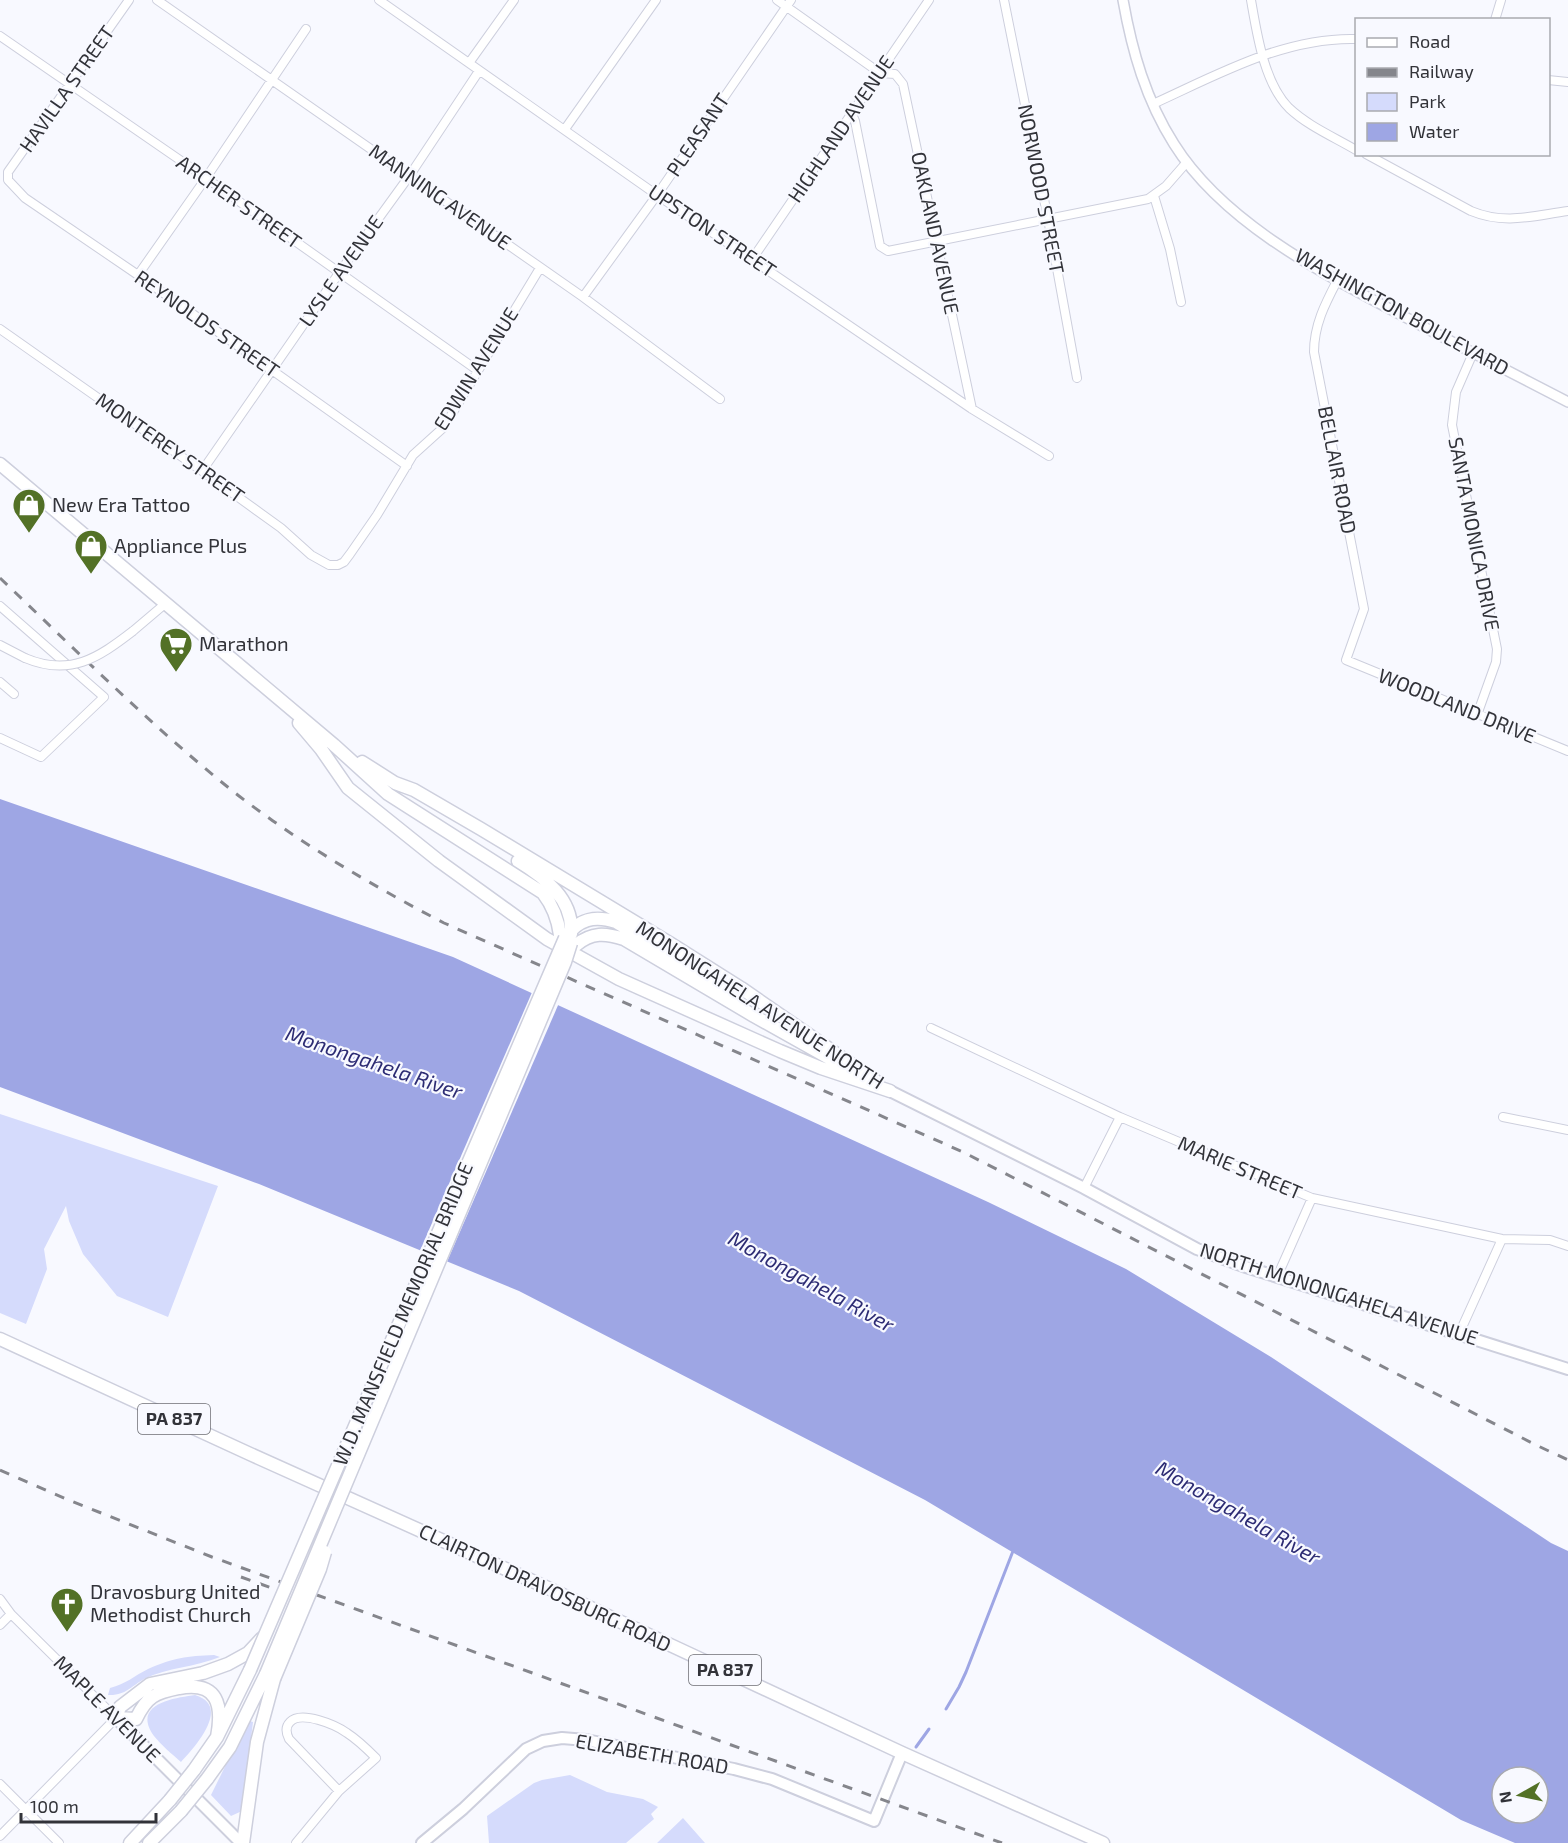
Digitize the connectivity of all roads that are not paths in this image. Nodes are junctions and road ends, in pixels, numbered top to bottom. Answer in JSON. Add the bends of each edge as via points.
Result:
{"nodes":[{"id":1,"x":129,"y":0,"type":"edge"},
{"id":2,"x":157,"y":0,"type":"edge"},
{"id":3,"x":379,"y":0,"type":"edge"},
{"id":4,"x":514,"y":0,"type":"edge"},
{"id":5,"x":656,"y":0,"type":"edge"},
{"id":6,"x":777,"y":0,"type":"edge"},
{"id":7,"x":929,"y":0,"type":"edge"},
{"id":8,"x":1004,"y":0,"type":"edge"},
{"id":9,"x":1123,"y":0,"type":"edge"},
{"id":10,"x":1251,"y":0,"type":"edge"},
{"id":11,"x":1501,"y":0,"type":"edge"},
{"id":12,"x":788,"y":3,"type":"edge"},
{"id":13,"x":1496,"y":18,"type":"edge"},
{"id":14,"x":306,"y":29,"type":"dead end"},
{"id":15,"x":0,"y":36,"type":"edge"},
{"id":16,"x":1355,"y":39,"type":"edge"},
{"id":17,"x":1263,"y":54,"type":"junction"},
{"id":18,"x":469,"y":63,"type":"junction"},
{"id":19,"x":479,"y":71,"type":"junction"},
{"id":20,"x":880,"y":73,"type":"junction"},
{"id":21,"x":273,"y":80,"type":"junction"},
{"id":22,"x":1550,"y":80,"type":"edge"},
{"id":23,"x":1568,"y":81,"type":"edge"},
{"id":24,"x":69,"y":84,"type":"junction"},
{"id":25,"x":1152,"y":104,"type":"junction"},
{"id":26,"x":852,"y":114,"type":"junction"},
{"id":27,"x":565,"y":129,"type":"junction"},
{"id":28,"x":1355,"y":149,"type":"edge"},
{"id":29,"x":1370,"y":156,"type":"edge"},
{"id":30,"x":1187,"y":162,"type":"junction"},
{"id":31,"x":410,"y":176,"type":"junction"},
{"id":32,"x":207,"y":178,"type":"junction"},
{"id":33,"x":8,"y":180,"type":"joint"},
{"id":34,"x":657,"y":195,"type":"junction"},
{"id":35,"x":1154,"y":196,"type":"junction"},
{"id":36,"x":1568,"y":211,"type":"edge"},
{"id":37,"x":1048,"y":219,"type":"junction"},
{"id":38,"x":937,"y":243,"type":"junction"},
{"id":39,"x":753,"y":258,"type":"junction"},
{"id":40,"x":540,"y":268,"type":"junction"},
{"id":41,"x":339,"y":273,"type":"junction"},
{"id":42,"x":138,"y":275,"type":"junction"},
{"id":43,"x":1337,"y":281,"type":"junction"},
{"id":44,"x":583,"y":297,"type":"junction"},
{"id":45,"x":1181,"y":302,"type":"dead end"},
{"id":46,"x":0,"y":330,"type":"edge"},
{"id":47,"x":1473,"y":353,"type":"junction"},
{"id":48,"x":273,"y":370,"type":"junction"},
{"id":49,"x":477,"y":370,"type":"junction"},
{"id":50,"x":1077,"y":378,"type":"dead end"},
{"id":51,"x":720,"y":399,"type":"dead end"},
{"id":52,"x":1568,"y":402,"type":"edge"},
{"id":53,"x":972,"y":409,"type":"junction"},
{"id":54,"x":1049,"y":456,"type":"dead end"},
{"id":55,"x":0,"y":464,"type":"edge"},
{"id":56,"x":407,"y":466,"type":"junction"},
{"id":57,"x":202,"y":471,"type":"junction"},
{"id":58,"x":338,"y":565,"type":"joint"},
{"id":59,"x":166,"y":603,"type":"junction"},
{"id":60,"x":0,"y":606,"type":"edge"},
{"id":61,"x":0,"y":645,"type":"edge"},
{"id":62,"x":1346,"y":660,"type":"joint"},
{"id":63,"x":0,"y":682,"type":"edge"},
{"id":64,"x":14,"y":694,"type":"dead end"},
{"id":65,"x":278,"y":698,"type":"junction"},
{"id":66,"x":1477,"y":715,"type":"junction"},
{"id":67,"x":0,"y":738,"type":"edge"},
{"id":68,"x":334,"y":745,"type":"junction"},
{"id":69,"x":1568,"y":751,"type":"edge"},
{"id":70,"x":395,"y":783,"type":"junction"},
{"id":71,"x":572,"y":927,"type":"junction"},
{"id":72,"x":568,"y":940,"type":"junction"},
{"id":73,"x":560,"y":960,"type":"junction"},
{"id":74,"x":931,"y":1028,"type":"dead end"},
{"id":75,"x":806,"y":1034,"type":"junction"},
{"id":76,"x":890,"y":1091,"type":"junction"},
{"id":77,"x":1120,"y":1117,"type":"junction"},
{"id":78,"x":1503,"y":1117,"type":"dead end"},
{"id":79,"x":1568,"y":1130,"type":"edge"},
{"id":80,"x":1084,"y":1188,"type":"junction"},
{"id":81,"x":1312,"y":1198,"type":"junction"},
{"id":82,"x":1502,"y":1239,"type":"junction"},
{"id":83,"x":1568,"y":1246,"type":"edge"},
{"id":84,"x":1278,"y":1277,"type":"junction"},
{"id":85,"x":1459,"y":1334,"type":"junction"},
{"id":86,"x":0,"y":1339,"type":"edge"},
{"id":87,"x":1568,"y":1369,"type":"edge"},
{"id":88,"x":346,"y":1492,"type":"junction"},
{"id":89,"x":0,"y":1599,"type":"edge"},
{"id":90,"x":11,"y":1614,"type":"junction"},
{"id":91,"x":1,"y":1623,"type":"edge"},
{"id":92,"x":266,"y":1634,"type":"junction"},
{"id":93,"x":270,"y":1677,"type":"junction"},
{"id":94,"x":116,"y":1718,"type":"junction"},
{"id":95,"x":217,"y":1737,"type":"junction"},
{"id":96,"x":902,"y":1753,"type":"junction"},
{"id":97,"x":0,"y":1784,"type":"edge"},
{"id":98,"x":339,"y":1791,"type":"junction"},
{"id":99,"x":27,"y":1810,"type":"junction"},
{"id":100,"x":0,"y":1836,"type":"edge"},
{"id":101,"x":59,"y":1843,"type":"edge"},
{"id":102,"x":130,"y":1843,"type":"edge"},
{"id":103,"x":149,"y":1843,"type":"edge"},
{"id":104,"x":242,"y":1843,"type":"edge"},
{"id":105,"x":296,"y":1843,"type":"edge"},
{"id":106,"x":422,"y":1843,"type":"edge"},
{"id":107,"x":1103,"y":1843,"type":"edge"}],
"edges":[{"from":1,"to":24,"type":"street","name":"HAVILLA STREET"},
{"from":2,"to":21,"type":"street","name":"MANNING AVENUE"},
{"from":3,"to":18,"type":"street","name":"UPSTON STREET"},
{"from":4,"to":18,"type":"street"},
{"from":5,"to":27,"type":"street"},
{"from":6,"to":12,"type":"street","name":"OAKLAND AVENUE"},
{"from":7,"to":20,"type":"street","name":"HIGHLAND AVENUE"},
{"from":8,"to":37,"type":"street","name":"NORWOOD STREET"},
{"from":9,"to":25,"type":"street","name":"WASHINGTON BOULEVARD","via":[[1137,63]]},
{"from":10,"to":17,"type":"street"},
{"from":11,"to":13,"type":"street"},
{"from":12,"to":20,"type":"street","name":"OAKLAND AVENUE"},
{"from":12,"to":34,"type":"street","name":"PLEASANT"},
{"from":14,"to":21,"type":"street"},
{"from":15,"to":24,"type":"street","name":"ARCHER STREET"},
{"from":16,"to":17,"type":"street","via":[[1338,38]]},
{"from":17,"to":25,"type":"street"},
{"from":17,"to":28,"type":"street","via":[[1275,89],[1290,108]]},
{"from":18,"to":19,"type":"street","name":"UPSTON STREET"},
{"from":19,"to":27,"type":"street","name":"UPSTON STREET"},
{"from":19,"to":31,"type":"street","name":"LYSLE AVENUE"},
{"from":20,"to":26,"type":"street","name":"HIGHLAND AVENUE"},
{"from":20,"to":38,"type":"street","name":"OAKLAND AVENUE","via":[[895,74],[903,84]]},
{"from":21,"to":31,"type":"street","name":"MANNING AVENUE"},
{"from":21,"to":32,"type":"street"},
{"from":22,"to":23,"type":"street"},
{"from":24,"to":32,"type":"street","name":"ARCHER STREET"},
{"from":24,"to":33,"type":"street","name":"HAVILLA STREET","via":[[9,172]]},
{"from":25,"to":30,"type":"street","name":"WASHINGTON BOULEVARD"},
{"from":26,"to":38,"type":"street","via":[[880,246],[888,252]]},
{"from":26,"to":39,"type":"street","name":"HIGHLAND AVENUE"},
{"from":27,"to":34,"type":"street","name":"UPSTON STREET"},
{"from":29,"to":36,"type":"street","via":[[1487,218],[1502,220]]},
{"from":30,"to":35,"type":"street"},
{"from":30,"to":43,"type":"street","name":"WASHINGTON BOULEVARD","via":[[1251,226]]},
{"from":31,"to":40,"type":"street","name":"MANNING AVENUE"},
{"from":31,"to":41,"type":"street","name":"LYSLE AVENUE"},
{"from":32,"to":41,"type":"street","name":"ARCHER STREET"},
{"from":32,"to":42,"type":"street"},
{"from":33,"to":42,"type":"street","name":"REYNOLDS STREET","via":[[26,198]]},
{"from":34,"to":39,"type":"street","name":"UPSTON STREET"},
{"from":34,"to":44,"type":"street","name":"PLEASANT"},
{"from":35,"to":37,"type":"street"},
{"from":35,"to":45,"type":"street"},
{"from":37,"to":38,"type":"street"},
{"from":37,"to":50,"type":"street","name":"NORWOOD STREET"},
{"from":38,"to":53,"type":"street","name":"OAKLAND AVENUE"},
{"from":39,"to":53,"type":"street","name":"UPSTON STREET"},
{"from":40,"to":44,"type":"street","name":"MANNING AVENUE"},
{"from":40,"to":49,"type":"street","name":"EDWIN AVENUE"},
{"from":41,"to":48,"type":"street","name":"LYSLE AVENUE"},
{"from":41,"to":49,"type":"street","name":"ARCHER STREET"},
{"from":42,"to":48,"type":"street","name":"REYNOLDS STREET"},
{"from":43,"to":47,"type":"street","name":"WASHINGTON BOULEVARD"},
{"from":43,"to":62,"type":"street","name":"BELLAIR ROAD","via":[[1317,323],[1314,352],[1364,609]]},
{"from":44,"to":51,"type":"street","name":"MANNING AVENUE"},
{"from":46,"to":57,"type":"street","name":"MONTEREY STREET"},
{"from":47,"to":52,"type":"street","name":"WASHINGTON BOULEVARD"},
{"from":47,"to":66,"type":"street","name":"SANTA MONICA DRIVE","via":[[1456,392],[1452,425],[1497,649]]},
{"from":48,"to":56,"type":"street","name":"REYNOLDS STREET"},
{"from":48,"to":57,"type":"street","name":"LYSLE AVENUE"},
{"from":49,"to":56,"type":"street","name":"EDWIN AVENUE","via":[[444,427],[413,455]]},
{"from":53,"to":54,"type":"street","name":"UPSTON STREET"},
{"from":55,"to":59,"type":"main road"},
{"from":56,"to":58,"type":"street","name":"EDWIN AVENUE","via":[[350,554]]},
{"from":57,"to":58,"type":"street","name":"MONTEREY STREET","via":[[312,555],[329,565]]},
{"from":59,"to":61,"type":"street","bridge":true,"via":[[108,650],[77,664],[40,664]]},
{"from":59,"to":65,"type":"main road"},
{"from":60,"to":67,"type":"street","via":[[104,697],[41,757]]},
{"from":62,"to":66,"type":"street","name":"WOODLAND DRIVE"},
{"from":63,"to":64,"type":"street"},
{"from":65,"to":68,"type":"main road"},
{"from":65,"to":76,"type":"main road","name":"MONONGAHELA AVENUE NORTH","via":[[348,788],[439,861],[547,939],[619,979],[780,1051]]},
{"from":66,"to":69,"type":"street","name":"WOODLAND DRIVE"},
{"from":68,"to":70,"type":"main road","name":"MONONGAHELA AVENUE NORTH"},
{"from":68,"to":72,"type":"main road","via":[[388,794],[543,892]]},
{"from":70,"to":71,"type":"main road","via":[[544,877],[568,910]]},
{"from":70,"to":75,"type":"main road","name":"MONONGAHELA AVENUE NORTH","via":[[414,790],[603,902],[741,988]]},
{"from":71,"to":72,"type":"main road"},
{"from":71,"to":75,"type":"main road","via":[[603,918],[616,922]]},
{"from":72,"to":73,"type":"main road","bridge":true},
{"from":72,"to":73,"type":"main road","bridge":true},
{"from":72,"to":76,"type":"main road","via":[[597,934],[624,939],[817,1053]]},
{"from":73,"to":88,"type":"main road","name":"W.D. MANSFIELD MEMORIAL BRIDGE","bridge":true},
{"from":73,"to":92,"type":"main road","name":"W.D. MANSFIELD MEMORIAL BRIDGE","bridge":true},
{"from":74,"to":77,"type":"street","name":"MARIE STREET"},
{"from":75,"to":76,"type":"main road","name":"MONONGAHELA AVENUE NORTH"},
{"from":76,"to":80,"type":"main road","name":"NORTH MONONGAHELA AVENUE"},
{"from":77,"to":80,"type":"street"},
{"from":77,"to":81,"type":"street","name":"MARIE STREET"},
{"from":78,"to":79,"type":"street"},
{"from":80,"to":84,"type":"main road","name":"NORTH MONONGAHELA AVENUE","via":[[1197,1248]]},
{"from":81,"to":82,"type":"street","name":"MARIE STREET"},
{"from":81,"to":84,"type":"street"},
{"from":82,"to":83,"type":"street","name":"MARIE STREET","via":[[1550,1240]]},
{"from":82,"to":85,"type":"street"},
{"from":84,"to":85,"type":"main road","name":"NORTH MONONGAHELA AVENUE"},
{"from":85,"to":87,"type":"main road","name":"NORTH MONONGAHELA AVENUE"},
{"from":86,"to":88,"type":"main road","number":"PA 837"},
{"from":88,"to":93,"type":"main road","name":"W.D. MANSFIELD MEMORIAL BRIDGE","bridge":true,"via":[[320,1569]]},
{"from":88,"to":96,"type":"main road","name":"CLAIRTON DRAVOSBURG ROAD","number":"PA 837"},
{"from":89,"to":90,"type":"street","name":"MAPLE AVENUE"},
{"from":90,"to":91,"type":"street"},
{"from":90,"to":94,"type":"street","name":"MAPLE AVENUE"},
{"from":92,"to":94,"type":"main road","via":[[248,1653],[228,1664],[150,1684],[120,1707]]},
{"from":92,"to":95,"type":"main road","name":"W.D. MANSFIELD MEMORIAL BRIDGE","bridge":true},
{"from":93,"to":103,"type":"main road","bridge":true,"via":[[207,1779]]},
{"from":93,"to":104,"type":"main road"},
{"from":94,"to":95,"type":"main road","via":[[136,1719],[150,1697],[161,1692],[193,1686],[204,1688],[219,1703]]},
{"from":94,"to":99,"type":"street"},
{"from":94,"to":104,"type":"main road","name":"MAPLE AVENUE"},
{"from":95,"to":102,"type":"main road","name":"W.D. MANSFIELD MEMORIAL BRIDGE","bridge":true,"via":[[170,1800]]},
{"from":96,"to":106,"type":"main road","name":"ELIZABETH ROAD","via":[[874,1821],[762,1776],[598,1742],[562,1738],[543,1741],[526,1749]]},
{"from":96,"to":107,"type":"main road","name":"CLAIRTON DRAVOSBURG ROAD","number":"PA 837"},
{"from":97,"to":99,"type":"street"},
{"from":98,"to":98,"type":"street","via":[[289,1739],[286,1733],[292,1720],[302,1716],[334,1726],[347,1732],[376,1758]]},
{"from":98,"to":105,"type":"street"},
{"from":99,"to":100,"type":"street"},
{"from":99,"to":101,"type":"street"}]}
